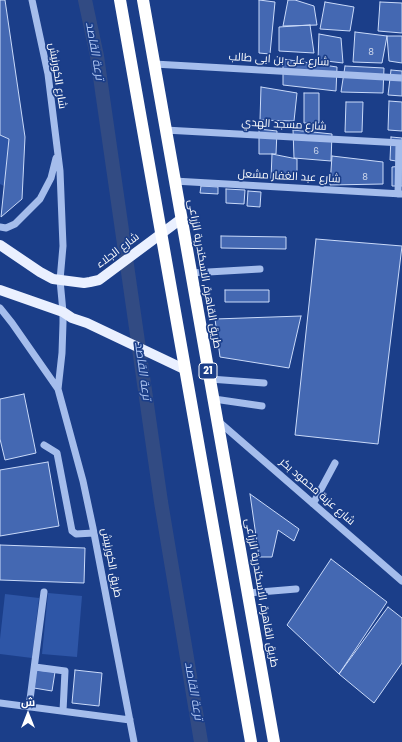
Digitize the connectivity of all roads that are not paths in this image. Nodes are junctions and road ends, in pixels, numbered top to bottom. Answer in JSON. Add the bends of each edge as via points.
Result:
{"nodes":[{"id":1,"x":32,"y":0,"type":"edge"},
{"id":2,"x":120,"y":0,"type":"edge"},
{"id":3,"x":143,"y":0,"type":"edge"},
{"id":4,"x":154,"y":64,"type":"junction"},
{"id":5,"x":402,"y":78,"type":"edge"},
{"id":6,"x":166,"y":130,"type":"junction"},
{"id":7,"x":400,"y":143,"type":"edge"},
{"id":8,"x":57,"y":156,"type":"junction"},
{"id":9,"x":174,"y":181,"type":"junction"},
{"id":10,"x":400,"y":194,"type":"edge"},
{"id":11,"x":181,"y":219,"type":"junction"},
{"id":12,"x":0,"y":227,"type":"edge"},
{"id":13,"x":162,"y":233,"type":"junction"},
{"id":14,"x":0,"y":245,"type":"edge"},
{"id":15,"x":260,"y":270,"type":"dead end"},
{"id":16,"x":191,"y":273,"type":"junction"},
{"id":17,"x":60,"y":280,"type":"junction"},
{"id":18,"x":0,"y":290,"type":"edge"},
{"id":19,"x":0,"y":308,"type":"edge"},
{"id":20,"x":63,"y":312,"type":"junction"},
{"id":21,"x":186,"y":370,"type":"junction"},
{"id":22,"x":210,"y":379,"type":"junction"},
{"id":23,"x":264,"y":383,"type":"dead end"},
{"id":24,"x":58,"y":389,"type":"junction"},
{"id":25,"x":214,"y":400,"type":"junction"},
{"id":26,"x":262,"y":406,"type":"dead end"},
{"id":27,"x":217,"y":420,"type":"junction"},
{"id":28,"x":44,"y":445,"type":"dead end"},
{"id":29,"x":335,"y":463,"type":"dead end"},
{"id":30,"x":313,"y":504,"type":"junction"},
{"id":31,"x":94,"y":533,"type":"junction"},
{"id":32,"x":402,"y":581,"type":"edge"},
{"id":33,"x":296,"y":588,"type":"dead end"},
{"id":34,"x":44,"y":592,"type":"dead end"},
{"id":35,"x":248,"y":593,"type":"junction"},
{"id":36,"x":35,"y":667,"type":"junction"},
{"id":37,"x":0,"y":703,"type":"edge"},
{"id":38,"x":29,"y":707,"type":"junction"},
{"id":39,"x":63,"y":711,"type":"junction"},
{"id":40,"x":130,"y":720,"type":"junction"},
{"id":41,"x":134,"y":742,"type":"edge"},
{"id":42,"x":251,"y":742,"type":"edge"},
{"id":43,"x":274,"y":742,"type":"edge"}],
"edges":[{"from":1,"to":8,"type":"street","name":"شارع الكورنيش","via":[[48,74]]},
{"from":2,"to":13,"type":"highway","number":"21"},
{"from":3,"to":4,"type":"highway","name":"طريق القاهرة, الاسكندرية الزراعى","number":"21"},
{"from":4,"to":5,"type":"street","name":"شارع على بن ابى طالب"},
{"from":4,"to":6,"type":"highway","name":"طريق القاهرة, الاسكندرية الزراعى","number":"21"},
{"from":6,"to":7,"type":"street","name":"شارع مسجد الهدي"},
{"from":6,"to":9,"type":"highway","name":"طريق القاهرة, الاسكندرية الزراعى","number":"21"},
{"from":7,"to":10,"type":"street"},
{"from":8,"to":12,"type":"street","name":"شارع الكورنيش","via":[[51,178],[40,198],[15,224],[6,228]]},
{"from":8,"to":17,"type":"street","name":"شارع الكورنيش","via":[[63,246]]},
{"from":9,"to":10,"type":"street","name":"شارع عبد الغفار مشعل"},
{"from":9,"to":11,"type":"highway","name":"طريق القاهرة, الاسكندرية الزراعى","number":"21"},
{"from":11,"to":13,"type":"main road","name":"شارع الجلاء"},
{"from":11,"to":16,"type":"highway","name":"طريق القاهرة, الاسكندرية الزراعى","number":"21"},
{"from":13,"to":17,"type":"main road","name":"شارع الجلاء","via":[[99,280],[84,283]]},
{"from":13,"to":21,"type":"highway","number":"21"},
{"from":14,"to":17,"type":"main road","name":"شارع الجلاء","via":[[40,272]]},
{"from":15,"to":16,"type":"street"},
{"from":16,"to":22,"type":"highway","name":"طريق القاهرة, الاسكندرية الزراعى","number":"21"},
{"from":17,"to":20,"type":"street","name":"شارع الكورنيش"},
{"from":18,"to":20,"type":"main road"},
{"from":19,"to":24,"type":"street","name":"طريق الكورنيش"},
{"from":20,"to":21,"type":"main road"},
{"from":20,"to":24,"type":"street","name":"طريق الكورنيش"},
{"from":21,"to":42,"type":"highway","number":"21"},
{"from":22,"to":23,"type":"street"},
{"from":22,"to":25,"type":"highway","name":"طريق القاهرة, الاسكندرية الزراعى","number":"21"},
{"from":24,"to":31,"type":"street","name":"طريق الكورنيش"},
{"from":25,"to":26,"type":"street"},
{"from":25,"to":27,"type":"highway","name":"طريق القاهرة, الاسكندرية الزراعى","number":"21"},
{"from":27,"to":30,"type":"street","name":"شارع عزبة محمود بكر"},
{"from":27,"to":35,"type":"highway","name":"طريق القاهرة, الاسكندرية الزراعى","number":"21"},
{"from":28,"to":31,"type":"street","via":[[57,453],[72,531],[76,534]]},
{"from":29,"to":30,"type":"street"},
{"from":30,"to":32,"type":"street","name":"شارع عزبة محمود بكر"},
{"from":31,"to":40,"type":"street","name":"طريق الكورنيش"},
{"from":33,"to":35,"type":"street"},
{"from":34,"to":36,"type":"street"},
{"from":35,"to":43,"type":"highway","name":"طريق القاهرة, الاسكندرية الزراعى","number":"21"},
{"from":36,"to":38,"type":"street"},
{"from":36,"to":39,"type":"street","via":[[65,671]]},
{"from":37,"to":38,"type":"street"},
{"from":38,"to":39,"type":"street"},
{"from":39,"to":40,"type":"street"},
{"from":40,"to":41,"type":"street","name":"طريق الكورنيش"}]}
